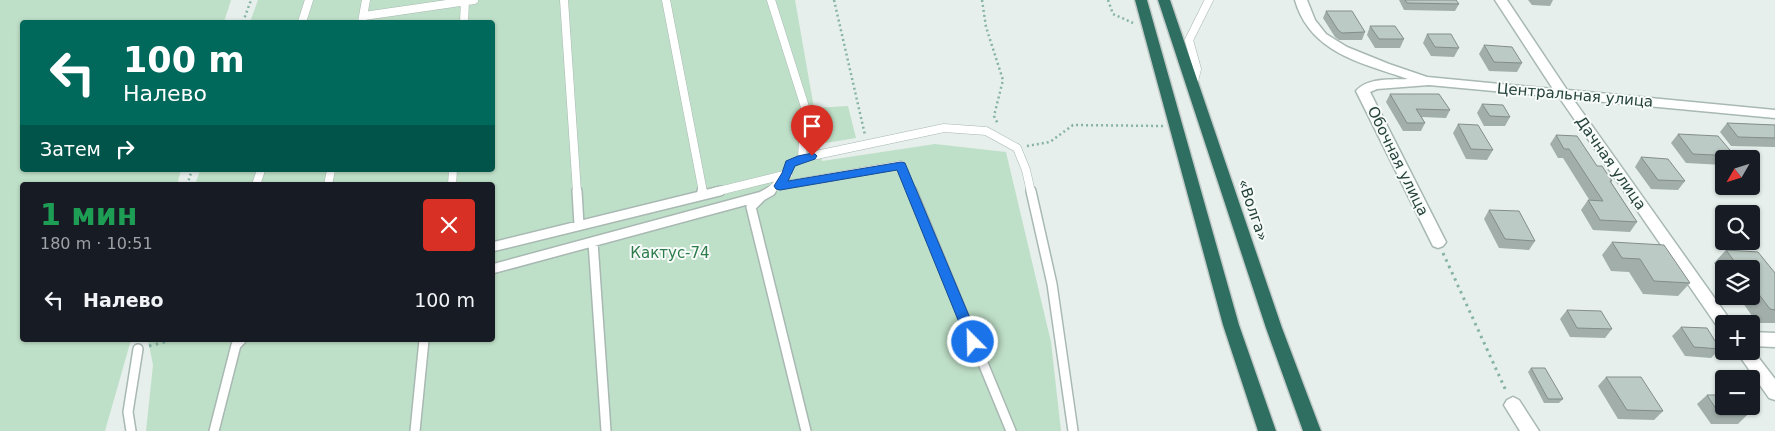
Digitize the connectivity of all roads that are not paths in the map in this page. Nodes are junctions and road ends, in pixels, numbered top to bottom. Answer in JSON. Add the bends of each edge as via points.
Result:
{"nodes":[{"id":1,"x":310,"y":0,"type":"edge"},
{"id":2,"x":366,"y":0,"type":"edge"},
{"id":3,"x":474,"y":0,"type":"edge"},
{"id":4,"x":564,"y":0,"type":"edge"},
{"id":5,"x":666,"y":0,"type":"edge"},
{"id":6,"x":771,"y":0,"type":"edge"},
{"id":7,"x":1141,"y":0,"type":"edge"},
{"id":8,"x":1164,"y":0,"type":"edge"},
{"id":9,"x":1209,"y":0,"type":"edge"},
{"id":10,"x":1301,"y":0,"type":"edge"},
{"id":11,"x":1501,"y":0,"type":"edge"},
{"id":12,"x":465,"y":1,"type":"edge"},
{"id":13,"x":363,"y":19,"type":"edge"},
{"id":14,"x":303,"y":20,"type":"edge"},
{"id":15,"x":464,"y":20,"type":"edge"},
{"id":16,"x":1429,"y":81,"type":"junction"},
{"id":17,"x":1374,"y":85,"type":"joint"},
{"id":18,"x":1192,"y":86,"type":"junction"},
{"id":19,"x":1563,"y":94,"type":"junction"},
{"id":20,"x":1775,"y":114,"type":"edge"},
{"id":21,"x":802,"y":158,"type":"junction"},
{"id":22,"x":788,"y":174,"type":"junction"},
{"id":23,"x":780,"y":186,"type":"junction"},
{"id":24,"x":703,"y":194,"type":"junction"},
{"id":25,"x":762,"y":196,"type":"junction"},
{"id":26,"x":579,"y":225,"type":"junction"},
{"id":27,"x":593,"y":242,"type":"junction"},
{"id":28,"x":1438,"y":242,"type":"road end"},
{"id":29,"x":495,"y":246,"type":"edge"},
{"id":30,"x":495,"y":268,"type":"edge"},
{"id":31,"x":1719,"y":315,"type":"edge"},
{"id":32,"x":1760,"y":339,"type":"edge"},
{"id":33,"x":1775,"y":340,"type":"edge"},
{"id":34,"x":239,"y":342,"type":"edge"},
{"id":35,"x":424,"y":342,"type":"edge"},
{"id":36,"x":138,"y":348,"type":"road end"},
{"id":37,"x":1751,"y":360,"type":"edge"},
{"id":38,"x":1775,"y":393,"type":"edge"},
{"id":39,"x":1513,"y":405,"type":"road end"},
{"id":40,"x":131,"y":431,"type":"edge"},
{"id":41,"x":214,"y":431,"type":"edge"},
{"id":42,"x":415,"y":431,"type":"edge"},
{"id":43,"x":606,"y":431,"type":"edge"},
{"id":44,"x":806,"y":431,"type":"edge"},
{"id":45,"x":1011,"y":431,"type":"edge"},
{"id":46,"x":1073,"y":431,"type":"edge"},
{"id":47,"x":1267,"y":431,"type":"edge"},
{"id":48,"x":1312,"y":431,"type":"edge"},
{"id":49,"x":1530,"y":431,"type":"edge"}],
"edges":[{"from":1,"to":14,"type":"lane"},
{"from":2,"to":13,"type":"lane"},
{"from":3,"to":12,"type":"lane"},
{"from":4,"to":26,"type":"lane"},
{"from":5,"to":24,"type":"lane"},
{"from":6,"to":21,"type":"lane","via":[[805,107]]},
{"from":7,"to":47,"type":"highway","via":[[1231,325]]},
{"from":8,"to":18,"type":"highway","name":"«Волга»"},
{"from":9,"to":18,"type":"lane","via":[[1189,40],[1197,69]]},
{"from":10,"to":16,"type":"street","via":[[1322,36],[1343,49]]},
{"from":11,"to":19,"type":"street","name":"Дачная улица"},
{"from":12,"to":13,"type":"lane"},
{"from":12,"to":15,"type":"lane"},
{"from":16,"to":17,"type":"street","name":"Центральная улица"},
{"from":16,"to":19,"type":"street","name":"Центральная улица"},
{"from":17,"to":28,"type":"street","name":"Обочная улица","via":[[1363,91]]},
{"from":18,"to":48,"type":"highway","name":"«Волга»"},
{"from":19,"to":20,"type":"street","name":"Центральная улица"},
{"from":19,"to":31,"type":"street","name":"Дачная улица"},
{"from":21,"to":22,"type":"lane","via":[[790,164]]},
{"from":21,"to":46,"type":"lane","via":[[944,128],[986,131],[1017,148],[1026,170],[1052,284]]},
{"from":22,"to":23,"type":"lane"},
{"from":22,"to":24,"type":"lane"},
{"from":23,"to":25,"type":"lane"},
{"from":23,"to":45,"type":"lane","via":[[901,165]]},
{"from":24,"to":26,"type":"lane"},
{"from":25,"to":27,"type":"lane"},
{"from":25,"to":44,"type":"lane","via":[[751,207]]},
{"from":26,"to":29,"type":"lane"},
{"from":27,"to":30,"type":"lane"},
{"from":27,"to":43,"type":"lane"},
{"from":32,"to":33,"type":"street"},
{"from":34,"to":41,"type":"lane"},
{"from":35,"to":42,"type":"lane"},
{"from":36,"to":40,"type":"lane","via":[[128,412]]},
{"from":37,"to":38,"type":"street"},
{"from":39,"to":49,"type":"street"}]}
